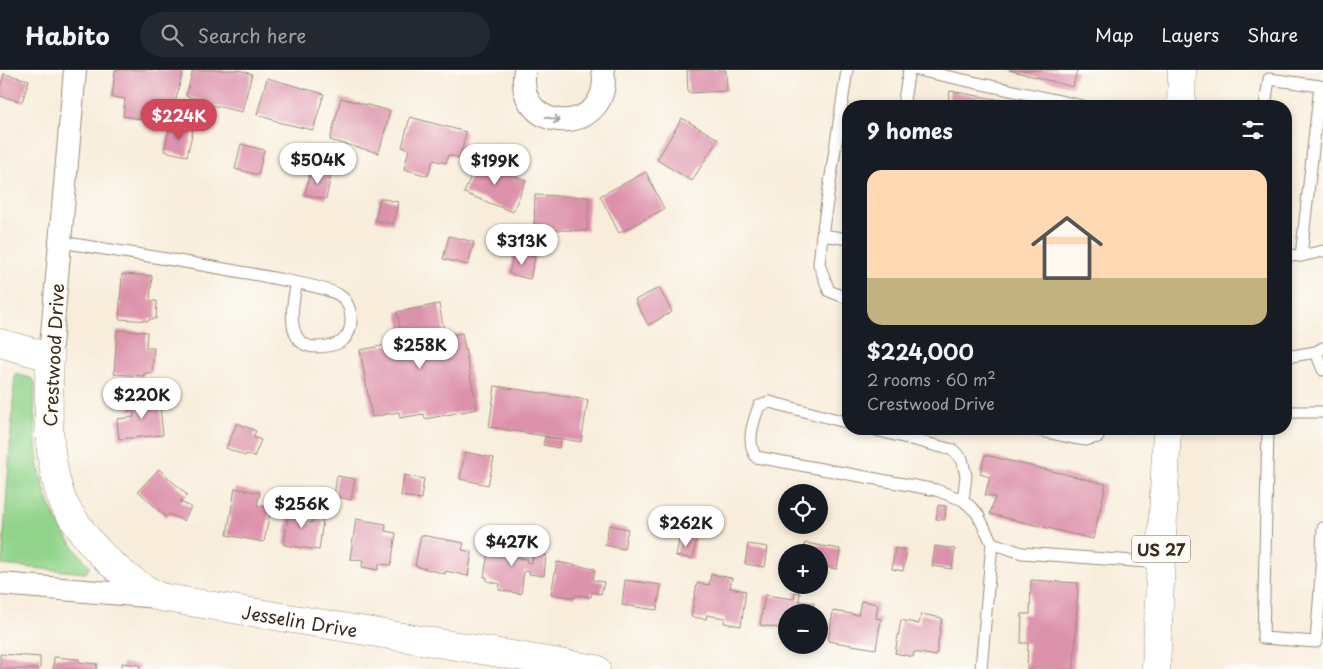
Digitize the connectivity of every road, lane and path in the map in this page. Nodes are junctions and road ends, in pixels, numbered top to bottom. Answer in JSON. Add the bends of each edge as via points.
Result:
{"nodes":[{"id":1,"x":75,"y":70,"type":"edge"},
{"id":2,"x":523,"y":70,"type":"edge"},
{"id":3,"x":603,"y":70,"type":"edge"},
{"id":4,"x":848,"y":70,"type":"edge"},
{"id":5,"x":909,"y":70,"type":"edge"},
{"id":6,"x":918,"y":70,"type":"edge"},
{"id":7,"x":1182,"y":70,"type":"edge"},
{"id":8,"x":843,"y":100,"type":"edge"},
{"id":9,"x":904,"y":100,"type":"edge"},
{"id":10,"x":1056,"y":100,"type":"edge"},
{"id":11,"x":1181,"y":100,"type":"edge"},
{"id":12,"x":1266,"y":100,"type":"edge"},
{"id":13,"x":842,"y":108,"type":"edge"},
{"id":14,"x":822,"y":235,"type":"junction"},
{"id":15,"x":842,"y":238,"type":"edge"},
{"id":16,"x":60,"y":242,"type":"junction"},
{"id":17,"x":1323,"y":251,"type":"edge"},
{"id":18,"x":1292,"y":255,"type":"edge"},
{"id":19,"x":1301,"y":256,"type":"junction"},
{"id":20,"x":297,"y":283,"type":"junction"},
{"id":21,"x":842,"y":297,"type":"edge"},
{"id":22,"x":0,"y":344,"type":"edge"},
{"id":23,"x":1320,"y":350,"type":"edge"},
{"id":24,"x":1292,"y":355,"type":"edge"},
{"id":25,"x":50,"y":357,"type":"junction"},
{"id":26,"x":1323,"y":370,"type":"edge"},
{"id":27,"x":1292,"y":412,"type":"edge"},
{"id":28,"x":1323,"y":412,"type":"edge"},
{"id":29,"x":842,"y":421,"type":"edge"},
{"id":30,"x":895,"y":435,"type":"edge"},
{"id":31,"x":1062,"y":435,"type":"edge"},
{"id":32,"x":1099,"y":435,"type":"edge"},
{"id":33,"x":1166,"y":435,"type":"edge"},
{"id":34,"x":1268,"y":435,"type":"edge"},
{"id":35,"x":963,"y":500,"type":"junction"},
{"id":36,"x":1323,"y":528,"type":"edge"},
{"id":37,"x":992,"y":543,"type":"junction"},
{"id":38,"x":1161,"y":563,"type":"junction"},
{"id":39,"x":0,"y":584,"type":"edge"},
{"id":40,"x":1322,"y":590,"type":"edge"},
{"id":41,"x":160,"y":597,"type":"junction"},
{"id":42,"x":596,"y":669,"type":"edge"},
{"id":43,"x":981,"y":669,"type":"edge"},
{"id":44,"x":1156,"y":669,"type":"edge"}],
"edges":[{"from":1,"to":16,"type":"street","name":"Crestwood Drive"},
{"from":2,"to":3,"type":"street","one_way":true,"via":[[526,97],[544,116],[557,121],[583,117],[593,108],[601,97]]},
{"from":4,"to":8,"type":"lane"},
{"from":5,"to":9,"type":"lane"},
{"from":6,"to":10,"type":"lane"},
{"from":7,"to":11,"type":"street"},
{"from":12,"to":19,"type":"lane","via":[[1269,79],[1320,86]]},
{"from":13,"to":14,"type":"lane"},
{"from":14,"to":15,"type":"lane"},
{"from":14,"to":21,"type":"lane","via":[[820,264],[829,291]]},
{"from":16,"to":20,"type":"lane","via":[[199,263]]},
{"from":16,"to":25,"type":"street","name":"Crestwood Drive"},
{"from":17,"to":19,"type":"lane"},
{"from":18,"to":19,"type":"lane"},
{"from":20,"to":20,"type":"lane","via":[[292,303],[292,325],[300,342],[311,348],[342,341],[352,327],[350,309],[340,295]]},
{"from":22,"to":25,"type":"street"},
{"from":23,"to":24,"type":"lane"},
{"from":23,"to":26,"type":"lane"},
{"from":25,"to":41,"type":"street","name":"Crestwood Drive","via":[[50,441],[61,496],[79,528],[105,559],[138,585]]},
{"from":27,"to":28,"type":"lane"},
{"from":29,"to":35,"type":"lane","via":[[770,402],[759,406],[756,413],[752,450],[756,457],[936,490]]},
{"from":30,"to":35,"type":"lane","via":[[953,450],[962,459],[966,476]]},
{"from":31,"to":32,"type":"lane","via":[[1086,440]]},
{"from":33,"to":38,"type":"street","number":"US 27"},
{"from":34,"to":40,"type":"lane","via":[[1262,638],[1316,642]]},
{"from":35,"to":37,"type":"lane","via":[[977,513]]},
{"from":36,"to":40,"type":"lane"},
{"from":37,"to":38,"type":"lane","via":[[1022,553]]},
{"from":37,"to":43,"type":"lane"},
{"from":38,"to":44,"type":"street","number":"US 27"},
{"from":39,"to":41,"type":"street","name":"Jesselin Drive"},
{"from":41,"to":42,"type":"street","name":"Jesselin Drive"}]}
